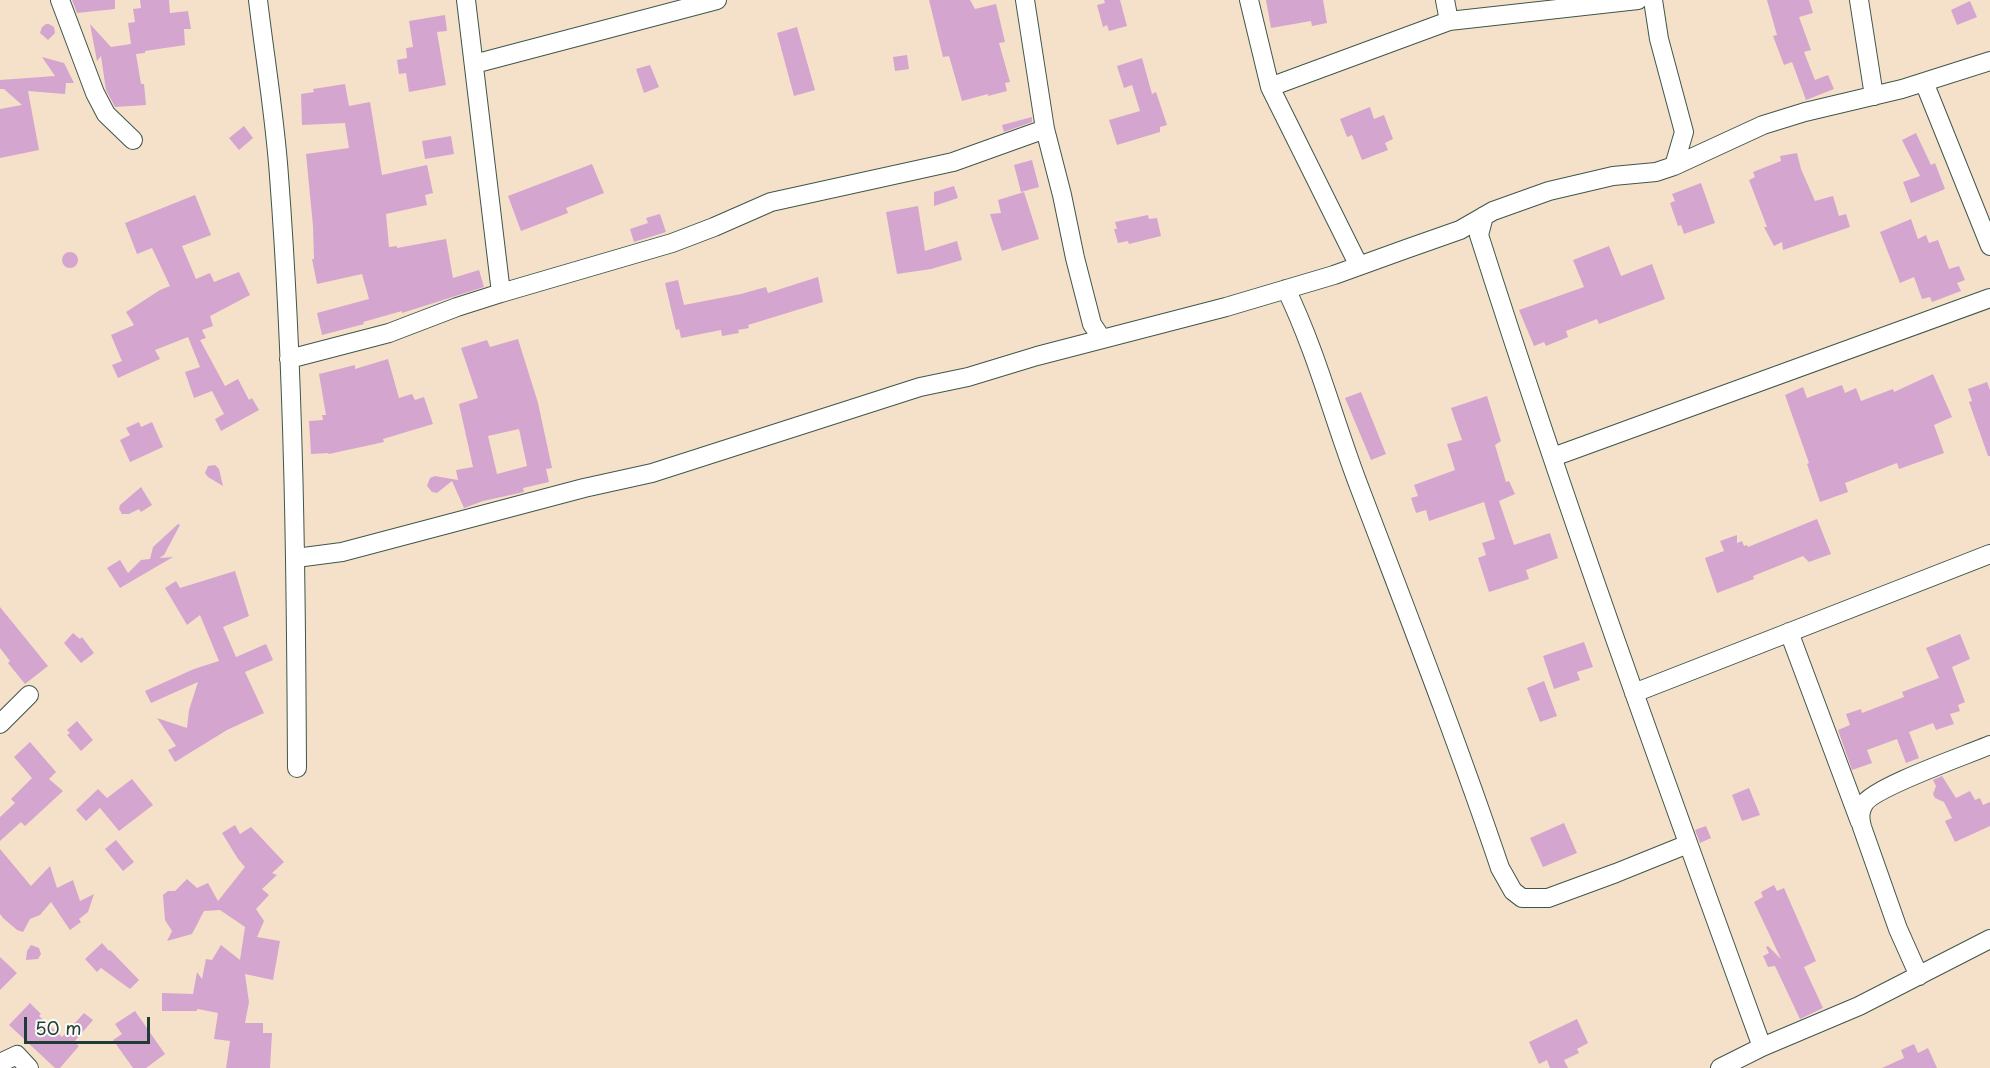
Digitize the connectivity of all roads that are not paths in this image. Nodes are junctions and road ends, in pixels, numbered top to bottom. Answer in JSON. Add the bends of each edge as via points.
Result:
{"nodes":[{"id":1,"x":60,"y":0,"type":"edge"},
{"id":2,"x":258,"y":0,"type":"edge"},
{"id":3,"x":466,"y":0,"type":"edge"},
{"id":4,"x":717,"y":0,"type":"edge"},
{"id":5,"x":1026,"y":0,"type":"edge"},
{"id":6,"x":1250,"y":0,"type":"edge"},
{"id":7,"x":1445,"y":0,"type":"edge"},
{"id":8,"x":1638,"y":0,"type":"edge"},
{"id":9,"x":1653,"y":0,"type":"edge"},
{"id":10,"x":1859,"y":0,"type":"edge"},
{"id":11,"x":1449,"y":21,"type":"junction"},
{"id":12,"x":1990,"y":61,"type":"edge"},
{"id":13,"x":474,"y":64,"type":"junction"},
{"id":14,"x":1924,"y":82,"type":"junction"},
{"id":15,"x":1270,"y":87,"type":"junction"},
{"id":16,"x":1874,"y":96,"type":"junction"},
{"id":17,"x":1045,"y":129,"type":"junction"},
{"id":18,"x":1683,"y":132,"type":"junction"},
{"id":19,"x":133,"y":140,"type":"dead end"},
{"id":20,"x":1707,"y":150,"type":"junction"},
{"id":21,"x":1674,"y":166,"type":"junction"},
{"id":22,"x":1484,"y":216,"type":"junction"},
{"id":23,"x":1460,"y":230,"type":"junction"},
{"id":24,"x":1479,"y":235,"type":"junction"},
{"id":25,"x":1990,"y":246,"type":"edge"},
{"id":26,"x":1359,"y":266,"type":"junction"},
{"id":27,"x":1286,"y":289,"type":"junction"},
{"id":28,"x":501,"y":293,"type":"junction"},
{"id":29,"x":1990,"y":298,"type":"edge"},
{"id":30,"x":1102,"y":339,"type":"junction"},
{"id":31,"x":289,"y":359,"type":"junction"},
{"id":32,"x":1553,"y":457,"type":"junction"},
{"id":33,"x":1990,"y":554,"type":"edge"},
{"id":34,"x":296,"y":558,"type":"junction"},
{"id":35,"x":1789,"y":632,"type":"junction"},
{"id":36,"x":1634,"y":693,"type":"junction"},
{"id":37,"x":29,"y":695,"type":"dead end"},
{"id":38,"x":0,"y":724,"type":"edge"},
{"id":39,"x":1990,"y":745,"type":"edge"},
{"id":40,"x":297,"y":768,"type":"dead end"},
{"id":41,"x":1862,"y":827,"type":"junction"},
{"id":42,"x":1688,"y":844,"type":"junction"},
{"id":43,"x":1990,"y":939,"type":"edge"},
{"id":44,"x":1919,"y":976,"type":"junction"},
{"id":45,"x":1762,"y":1047,"type":"junction"},
{"id":46,"x":0,"y":1063,"type":"edge"},
{"id":47,"x":29,"y":1068,"type":"edge"},
{"id":48,"x":1720,"y":1068,"type":"edge"}],
"edges":[{"from":1,"to":19,"type":"street","via":[[95,93],[106,114]]},
{"from":2,"to":31,"type":"street","via":[[279,174]]},
{"from":3,"to":13,"type":"street"},
{"from":4,"to":13,"type":"street"},
{"from":5,"to":17,"type":"street"},
{"from":6,"to":15,"type":"street"},
{"from":7,"to":11,"type":"street"},
{"from":8,"to":11,"type":"street"},
{"from":9,"to":18,"type":"street"},
{"from":10,"to":16,"type":"street"},
{"from":11,"to":15,"type":"street"},
{"from":12,"to":14,"type":"street"},
{"from":13,"to":28,"type":"street"},
{"from":14,"to":16,"type":"street"},
{"from":14,"to":25,"type":"street"},
{"from":15,"to":26,"type":"street"},
{"from":16,"to":20,"type":"street","via":[[1763,125]]},
{"from":17,"to":28,"type":"street","via":[[953,162],[771,202],[672,243]]},
{"from":17,"to":30,"type":"street","via":[[1092,324]]},
{"from":18,"to":20,"type":"street"},
{"from":18,"to":21,"type":"street"},
{"from":20,"to":21,"type":"street"},
{"from":21,"to":22,"type":"street","via":[[1550,191]]},
{"from":22,"to":23,"type":"street"},
{"from":22,"to":24,"type":"street"},
{"from":23,"to":24,"type":"street"},
{"from":23,"to":26,"type":"street"},
{"from":24,"to":32,"type":"street"},
{"from":26,"to":27,"type":"street"},
{"from":27,"to":30,"type":"street"},
{"from":27,"to":42,"type":"street","via":[[1302,322],[1347,455],[1500,868],[1513,891],[1522,898],[1548,898]]},
{"from":28,"to":31,"type":"street","via":[[389,333]]},
{"from":29,"to":32,"type":"street"},
{"from":30,"to":34,"type":"street","via":[[920,387],[652,473],[342,552]]},
{"from":31,"to":34,"type":"street"},
{"from":32,"to":36,"type":"street"},
{"from":33,"to":35,"type":"street"},
{"from":34,"to":40,"type":"street"},
{"from":35,"to":36,"type":"street"},
{"from":35,"to":41,"type":"street"},
{"from":36,"to":42,"type":"street"},
{"from":37,"to":38,"type":"street"},
{"from":39,"to":41,"type":"street","via":[[1876,794],[1863,806]]},
{"from":41,"to":44,"type":"street"},
{"from":42,"to":45,"type":"street"},
{"from":43,"to":44,"type":"street"},
{"from":44,"to":45,"type":"street"},
{"from":45,"to":48,"type":"street"},
{"from":46,"to":47,"type":"street","via":[[17,1055]]}]}
